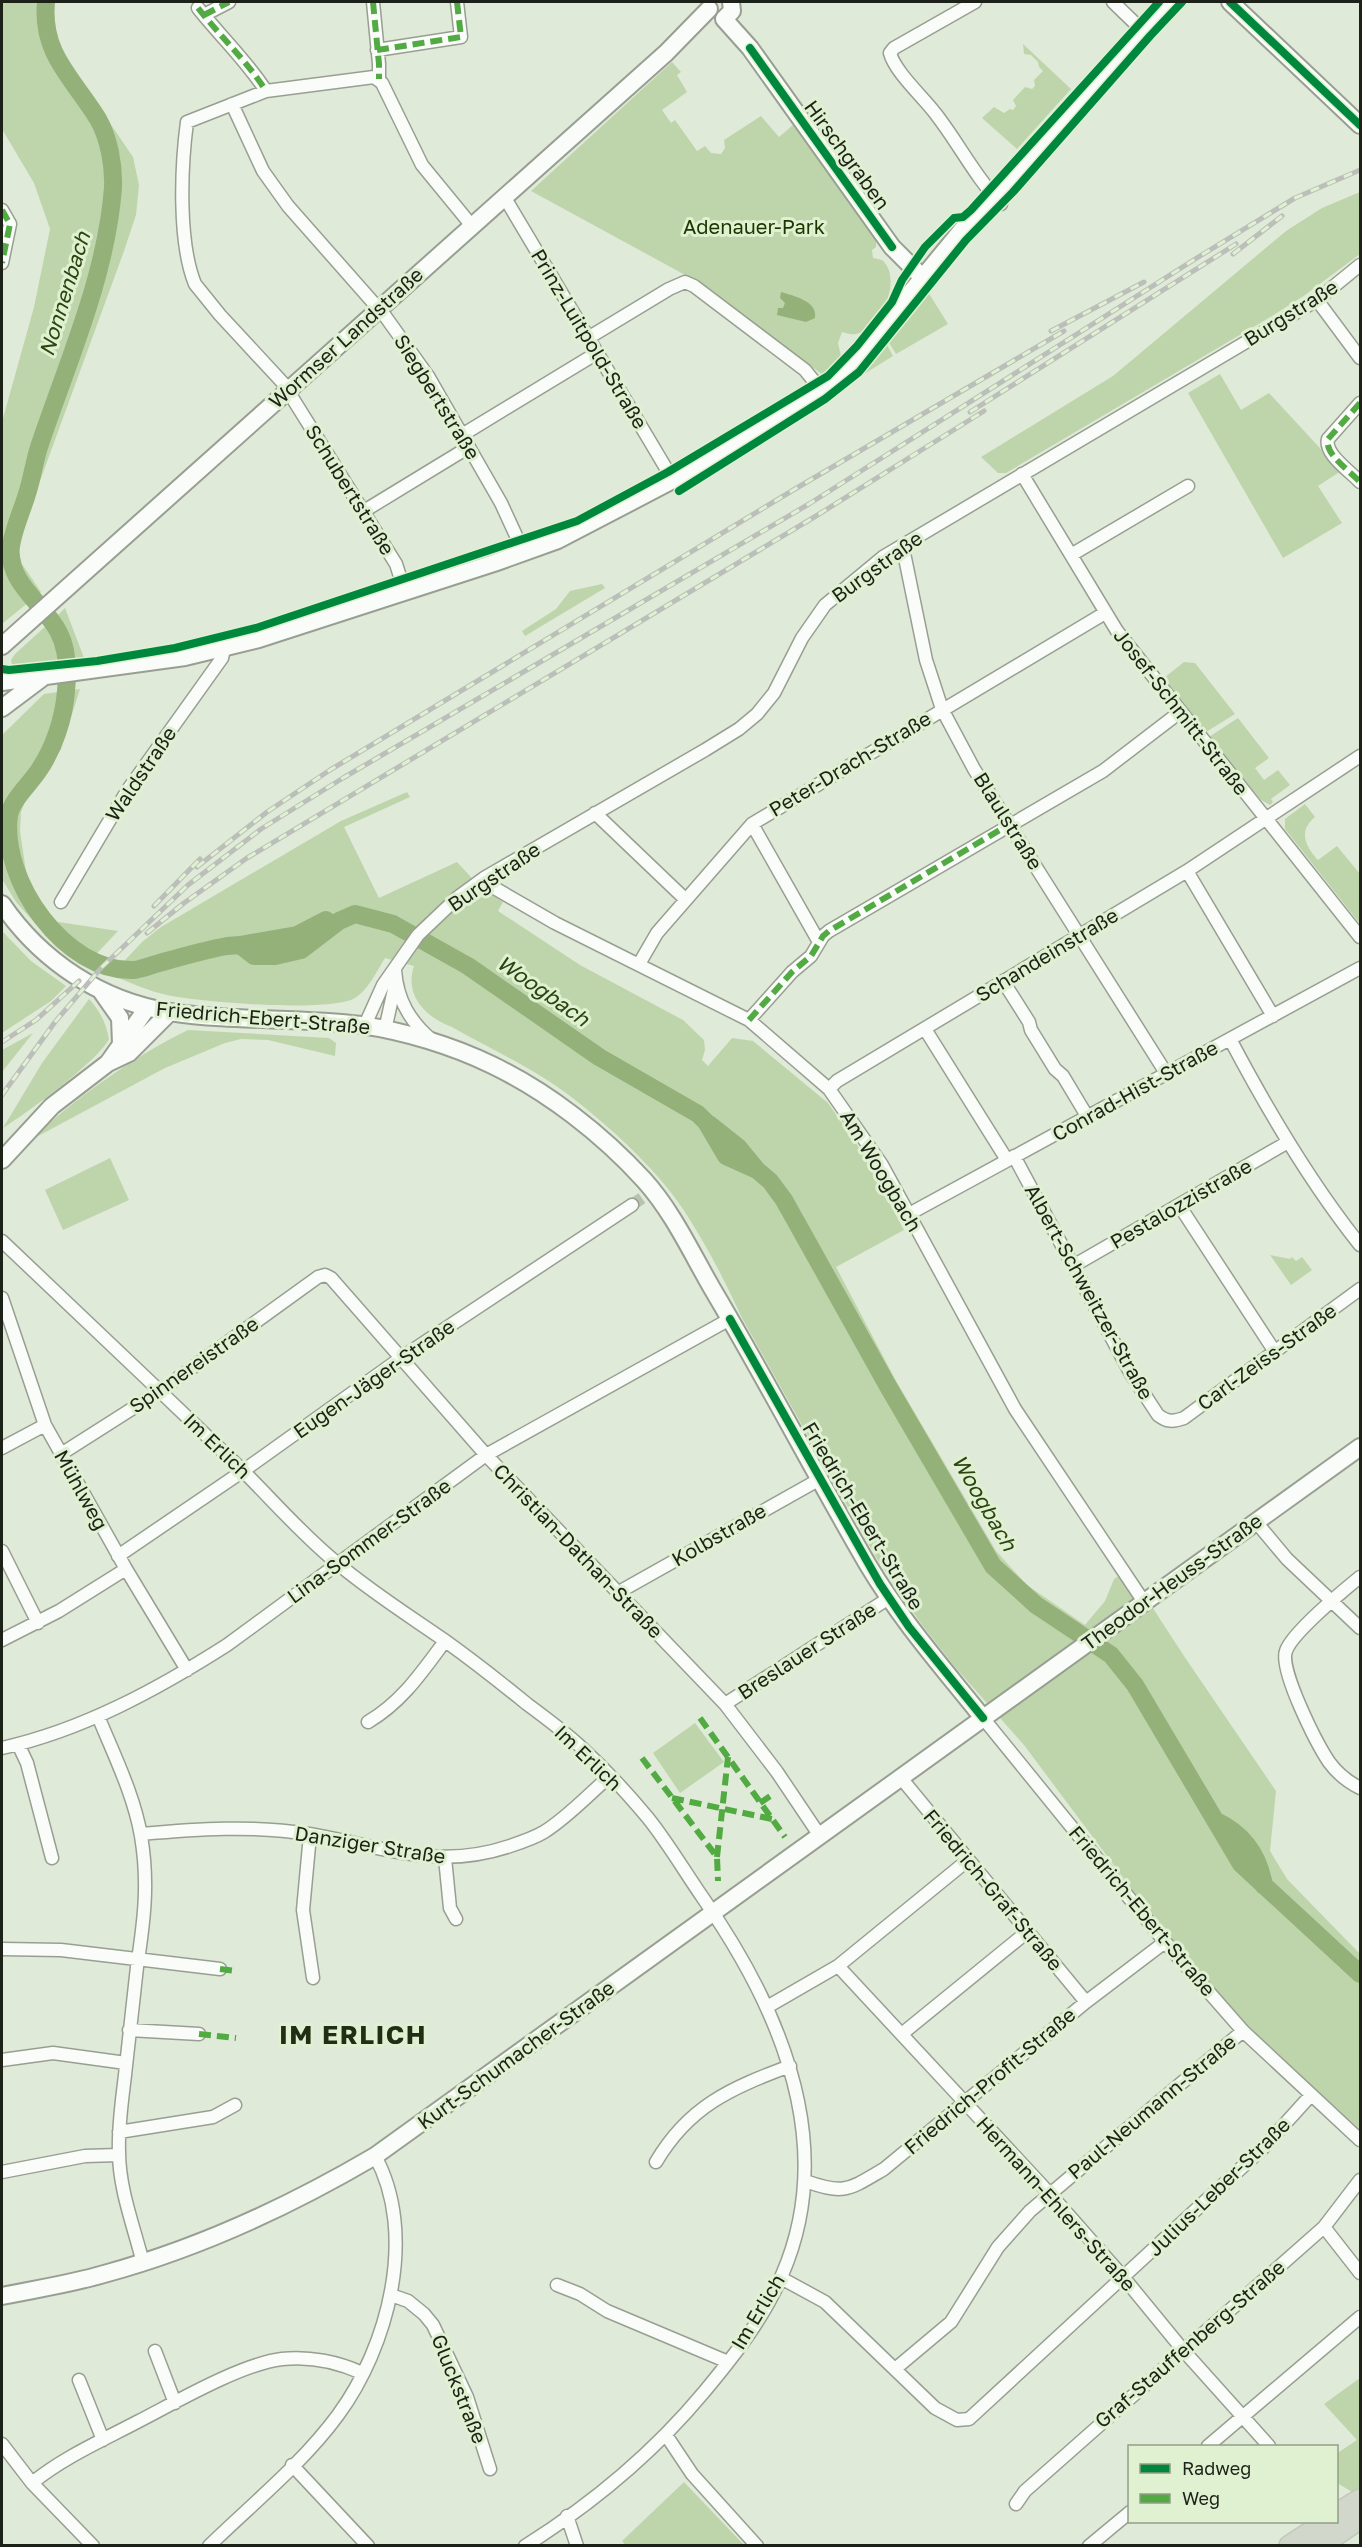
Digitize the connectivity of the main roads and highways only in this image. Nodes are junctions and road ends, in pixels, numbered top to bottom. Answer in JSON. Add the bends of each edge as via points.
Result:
{"nodes":[{"id":1,"x":1169,"y":2,"type":"edge"},
{"id":2,"x":1230,"y":2,"type":"edge"},
{"id":3,"x":720,"y":10,"type":"edge"},
{"id":4,"x":1360,"y":124,"type":"edge"},
{"id":5,"x":923,"y":278,"type":"junction"},
{"id":6,"x":24,"y":626,"type":"junction"},
{"id":7,"x":2,"y":644,"type":"edge"},
{"id":8,"x":2,"y":657,"type":"edge"},
{"id":9,"x":50,"y":676,"type":"junction"},
{"id":10,"x":2,"y":682,"type":"edge"},
{"id":11,"x":2,"y":708,"type":"edge"},
{"id":12,"x":2,"y":904,"type":"edge"},
{"id":13,"x":100,"y":991,"type":"junction"},
{"id":14,"x":147,"y":1008,"type":"junction"},
{"id":15,"x":170,"y":1012,"type":"junction"},
{"id":16,"x":121,"y":1043,"type":"junction"},
{"id":17,"x":108,"y":1064,"type":"junction"},
{"id":18,"x":2,"y":1160,"type":"edge"},
{"id":19,"x":1360,"y":1447,"type":"edge"},
{"id":20,"x":983,"y":1718,"type":"junction"},
{"id":21,"x":2,"y":2296,"type":"edge"},
{"id":22,"x":1360,"y":2500,"type":"edge"},
{"id":23,"x":1360,"y":2518,"type":"edge"},
{"id":24,"x":1338,"y":2519,"type":"edge"},
{"id":25,"x":1338,"y":2522,"type":"edge"},
{"id":26,"x":1333,"y":2523,"type":"edge"},
{"id":27,"x":1334,"y":2523,"type":"edge"},
{"id":28,"x":1290,"y":2546,"type":"edge"},
{"id":29,"x":1319,"y":2546,"type":"edge"}],
"edges":[{"from":1,"to":5,"type":"main road"},
{"from":2,"to":4,"type":"main road"},
{"from":3,"to":5,"type":"main road","name":"Hirschgraben","via":[[892,247]]},
{"from":3,"to":6,"type":"main road","name":"Wormser Landstraße","via":[[674,45]]},
{"from":5,"to":9,"type":"main road","via":[[847,370],[821,390],[673,480],[578,532],[224,649]]},
{"from":6,"to":7,"type":"main road"},
{"from":6,"to":8,"type":"main road","name":"Wormser Landstraße"},
{"from":9,"to":10,"type":"main road"},
{"from":9,"to":11,"type":"main road"},
{"from":12,"to":13,"type":"main road","name":"Friedrich-Ebert-Straße","via":[[36,946],[68,973]]},
{"from":13,"to":14,"type":"main road","name":"Friedrich-Ebert-Straße"},
{"from":13,"to":16,"type":"main road","via":[[120,1018]]},
{"from":14,"to":15,"type":"main road","name":"Friedrich-Ebert-Straße"},
{"from":14,"to":16,"type":"main road"},
{"from":15,"to":17,"type":"main road","via":[[129,1053]]},
{"from":15,"to":20,"type":"main road","name":"Friedrich-Ebert-Straße","via":[[365,1025],[439,1045],[489,1064],[554,1101],[618,1154],[649,1193],[730,1319],[889,1598]]},
{"from":16,"to":17,"type":"main road"},
{"from":17,"to":18,"type":"main road","via":[[52,1106]]},
{"from":19,"to":20,"type":"main road","name":"Theodor-Heuss-Straße"},
{"from":20,"to":21,"type":"main road","name":"Kurt-Schumacher-Straße","via":[[375,2156],[280,2208],[208,2240],[76,2282]]},
{"from":22,"to":24,"type":"highway"},
{"from":23,"to":25,"type":"highway"},
{"from":26,"to":28,"type":"highway"},
{"from":27,"to":29,"type":"highway"}]}
